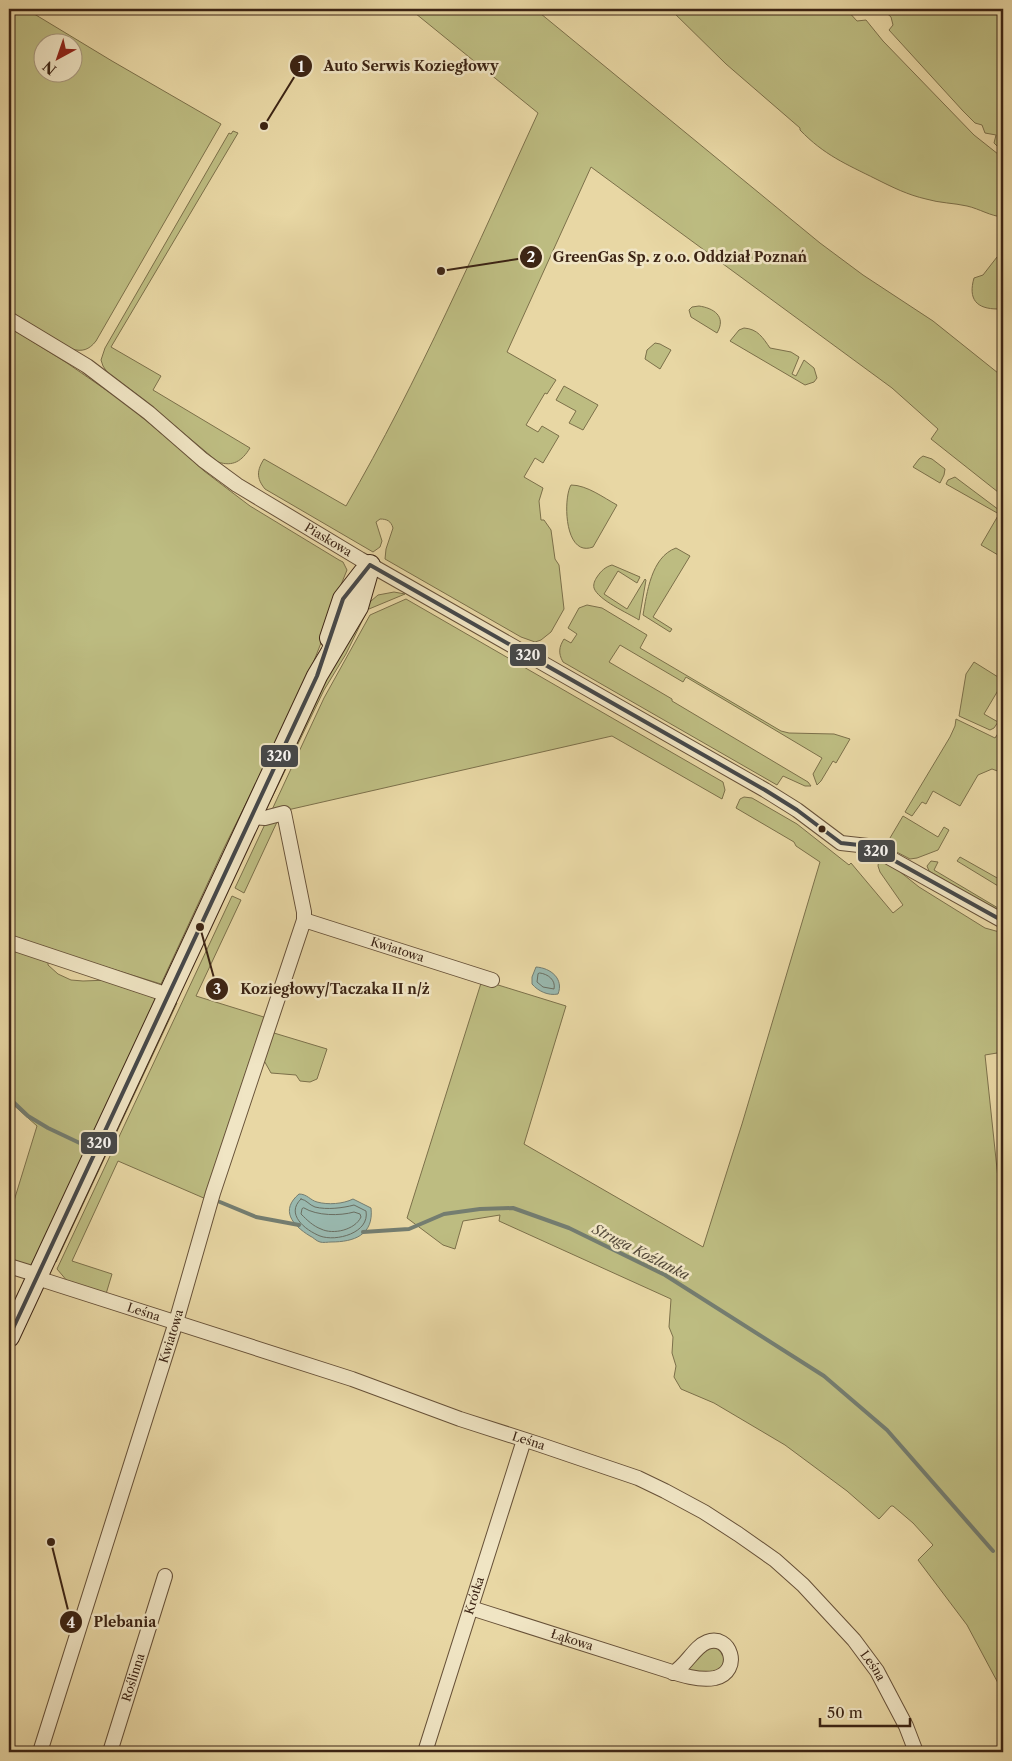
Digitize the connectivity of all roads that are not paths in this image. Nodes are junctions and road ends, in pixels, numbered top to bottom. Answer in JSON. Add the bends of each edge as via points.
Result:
{"nodes":[{"id":1,"x":9,"y":319,"type":"edge"},
{"id":2,"x":370,"y":565,"type":"junction"},
{"id":3,"x":251,"y":817,"type":"junction"},
{"id":4,"x":304,"y":920,"type":"junction"},
{"id":5,"x":1003,"y":921,"type":"edge"},
{"id":6,"x":9,"y":942,"type":"edge"},
{"id":7,"x":492,"y":980,"type":"dead end"},
{"id":8,"x":168,"y":995,"type":"junction"},
{"id":9,"x":9,"y":1266,"type":"edge"},
{"id":10,"x":37,"y":1276,"type":"junction"},
{"id":11,"x":176,"y":1322,"type":"junction"},
{"id":12,"x":9,"y":1337,"type":"edge"},
{"id":13,"x":524,"y":1440,"type":"junction"},
{"id":14,"x":165,"y":1576,"type":"dead end"},
{"id":15,"x":471,"y":1608,"type":"junction"},
{"id":16,"x":673,"y":1673,"type":"dead end"},
{"id":17,"x":40,"y":1752,"type":"edge"},
{"id":18,"x":110,"y":1752,"type":"edge"},
{"id":19,"x":425,"y":1752,"type":"edge"},
{"id":20,"x":916,"y":1752,"type":"edge"}],
"edges":[{"from":1,"to":2,"type":"street","name":"Piaskowa","via":[[87,366],[237,485]]},
{"from":2,"to":3,"type":"street","via":[[358,607],[317,676]]},
{"from":2,"to":5,"type":"street","name":"Piaskowa","via":[[765,790],[841,843],[868,846]]},
{"from":3,"to":4,"type":"street","name":"Kwiatowa","via":[[265,818],[284,813]]},
{"from":3,"to":8,"type":"street"},
{"from":4,"to":7,"type":"street","name":"Kwiatowa"},
{"from":4,"to":11,"type":"street","name":"Kwiatowa","via":[[214,1193]]},
{"from":6,"to":8,"type":"street"},
{"from":8,"to":10,"type":"street"},
{"from":9,"to":10,"type":"street","name":"Leśna"},
{"from":10,"to":11,"type":"street","name":"Leśna"},
{"from":10,"to":12,"type":"street"},
{"from":11,"to":13,"type":"street","name":"Leśna","via":[[352,1379],[460,1420]]},
{"from":11,"to":17,"type":"street","name":"Kwiatowa"},
{"from":13,"to":15,"type":"street","name":"Krótka"},
{"from":13,"to":20,"type":"street","name":"Leśna","via":[[638,1478],[666,1491],[704,1512],[774,1560],[830,1612],[877,1671]]},
{"from":14,"to":18,"type":"street","name":"Roślinna"},
{"from":15,"to":16,"type":"street","name":"Łąkowa"},
{"from":15,"to":19,"type":"street","name":"Krótka"}]}
